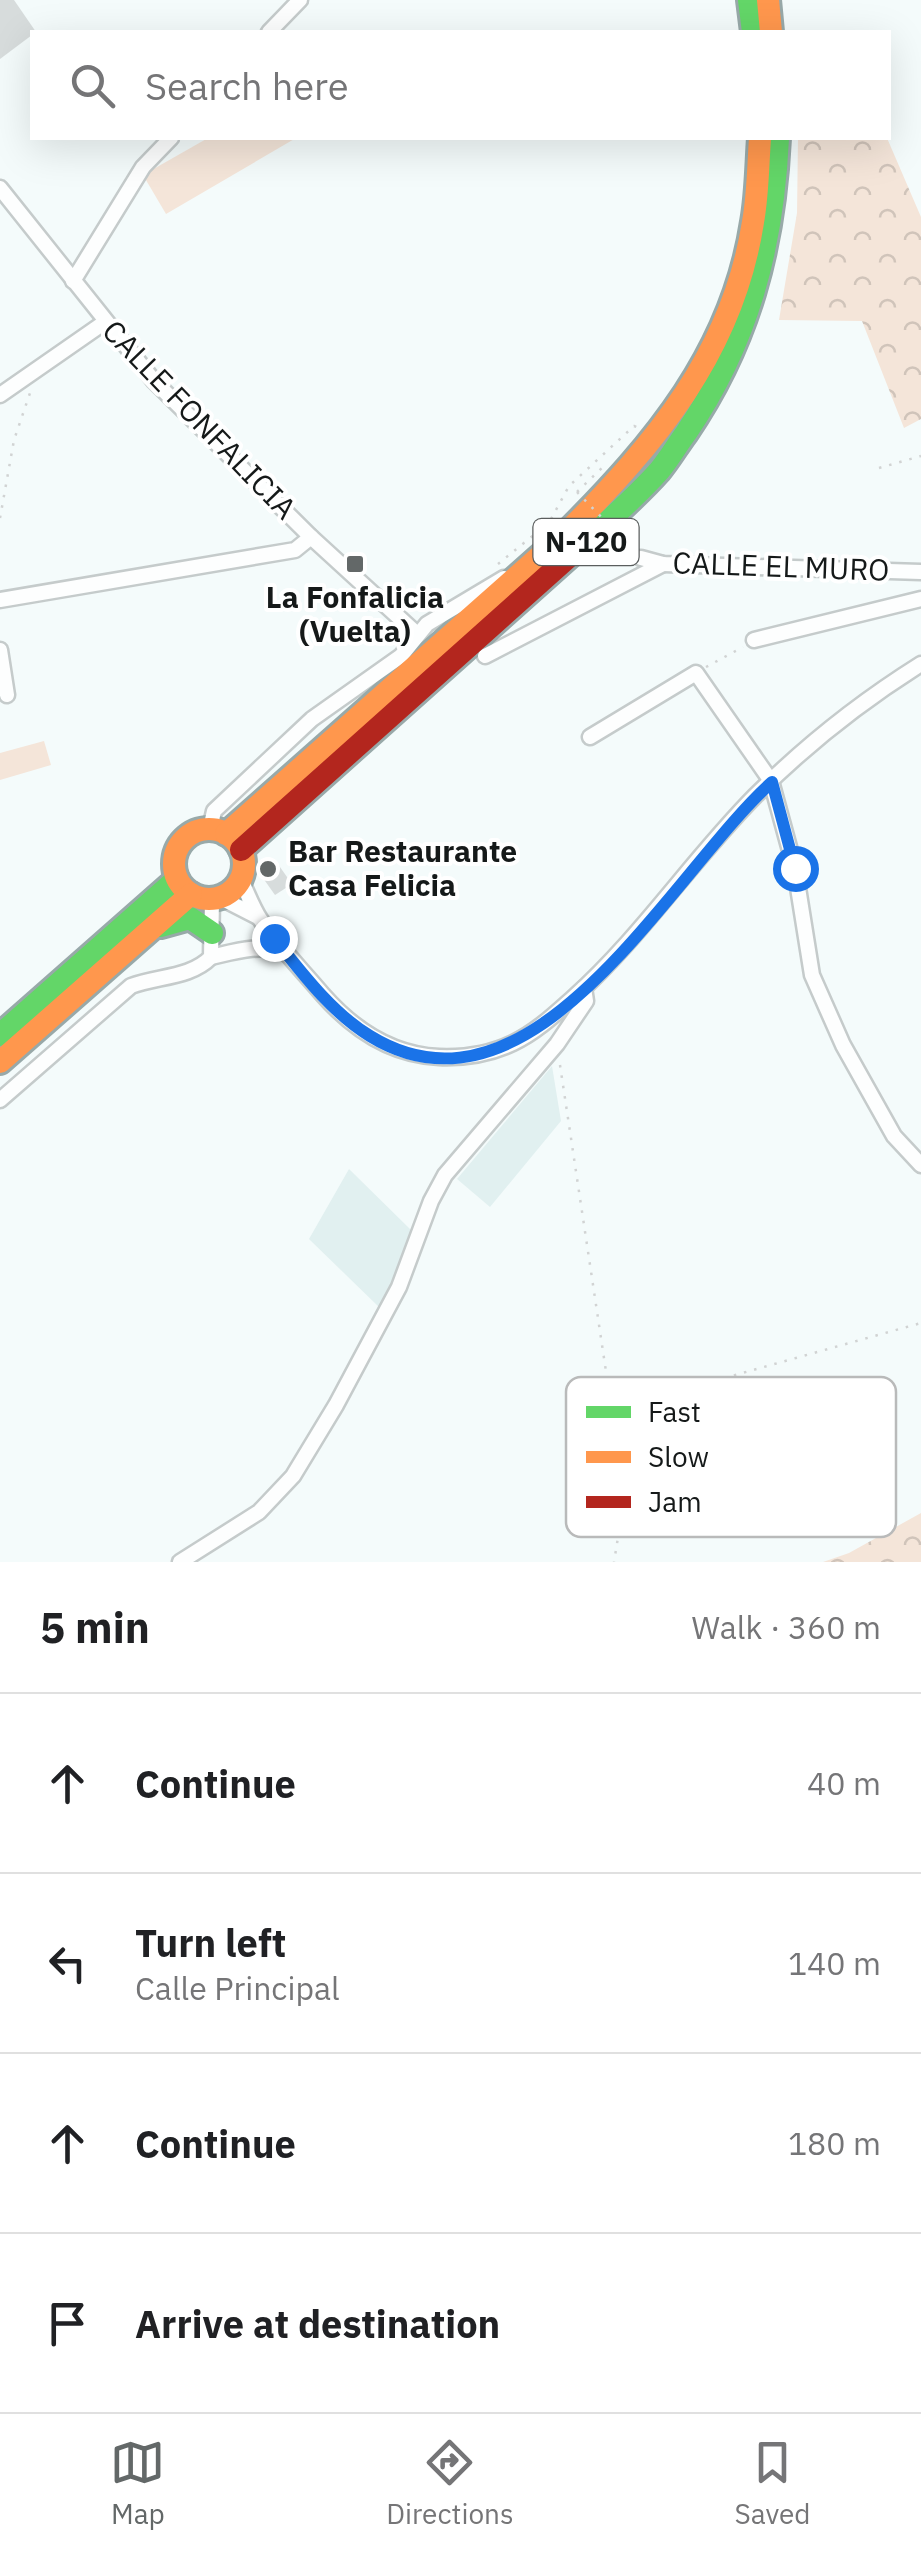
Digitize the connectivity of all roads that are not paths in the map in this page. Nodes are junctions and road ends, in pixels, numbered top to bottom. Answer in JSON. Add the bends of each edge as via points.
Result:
{"nodes":[{"id":1,"x":300,"y":0,"type":"edge"},
{"id":2,"x":750,"y":0,"type":"edge"},
{"id":3,"x":768,"y":0,"type":"edge"},
{"id":4,"x":271,"y":30,"type":"edge"},
{"id":5,"x":753,"y":30,"type":"edge"},
{"id":6,"x":771,"y":30,"type":"edge"},
{"id":7,"x":169,"y":140,"type":"edge"},
{"id":8,"x":760,"y":140,"type":"edge"},
{"id":9,"x":778,"y":140,"type":"edge"},
{"id":10,"x":0,"y":188,"type":"edge"},
{"id":11,"x":73,"y":281,"type":"junction"},
{"id":12,"x":104,"y":322,"type":"junction"},
{"id":13,"x":0,"y":395,"type":"edge"},
{"id":14,"x":311,"y":538,"type":"junction"},
{"id":15,"x":541,"y":543,"type":"junction"},
{"id":16,"x":641,"y":558,"type":"road end"},
{"id":17,"x":663,"y":564,"type":"junction"},
{"id":18,"x":921,"y":572,"type":"edge"},
{"id":19,"x":0,"y":600,"type":"edge"},
{"id":20,"x":921,"y":600,"type":"edge"},
{"id":21,"x":418,"y":634,"type":"junction"},
{"id":22,"x":754,"y":640,"type":"road end"},
{"id":23,"x":0,"y":650,"type":"edge"},
{"id":24,"x":485,"y":656,"type":"dead end"},
{"id":25,"x":921,"y":664,"type":"edge"},
{"id":26,"x":7,"y":695,"type":"dead end"},
{"id":27,"x":590,"y":736,"type":"dead end"},
{"id":28,"x":772,"y":782,"type":"junction"},
{"id":29,"x":226,"y":838,"type":"junction"},
{"id":30,"x":240,"y":878,"type":"junction"},
{"id":31,"x":200,"y":892,"type":"junction"},
{"id":32,"x":258,"y":917,"type":"junction"},
{"id":33,"x":147,"y":932,"type":"junction"},
{"id":34,"x":212,"y":945,"type":"junction"},
{"id":35,"x":286,"y":952,"type":"junction"},
{"id":36,"x":584,"y":988,"type":"junction"},
{"id":37,"x":0,"y":1035,"type":"edge"},
{"id":38,"x":0,"y":1062,"type":"edge"},
{"id":39,"x":0,"y":1100,"type":"edge"},
{"id":40,"x":921,"y":1164,"type":"edge"},
{"id":41,"x":180,"y":1562,"type":"edge"}],
"edges":[{"from":1,"to":4,"type":"street"},
{"from":2,"to":5,"type":"highway"},
{"from":3,"to":6,"type":"highway"},
{"from":7,"to":11,"type":"street","via":[[143,167]]},
{"from":8,"to":15,"type":"highway","number":"N-120","via":[[743,264],[699,375],[640,460]]},
{"from":9,"to":29,"type":"highway","number":"N-120","via":[[775,201],[736,346],[661,469],[569,558]]},
{"from":10,"to":11,"type":"street","name":"CALLE FONFALICIA"},
{"from":11,"to":12,"type":"street","name":"CALLE FONFALICIA"},
{"from":12,"to":13,"type":"street"},
{"from":12,"to":14,"type":"street","name":"CALLE FONFALICIA"},
{"from":14,"to":19,"type":"street","via":[[295,550]]},
{"from":14,"to":21,"type":"street","name":"CALLE FONFALICIA"},
{"from":15,"to":21,"type":"street"},
{"from":15,"to":29,"type":"highway","number":"N-120"},
{"from":16,"to":17,"type":"street","name":"CALLE EL MURO"},
{"from":17,"to":18,"type":"street","name":"CALLE EL MURO"},
{"from":17,"to":24,"type":"street"},
{"from":20,"to":22,"type":"street"},
{"from":21,"to":29,"type":"street","via":[[401,656],[295,734],[214,811]]},
{"from":23,"to":26,"type":"street"},
{"from":25,"to":28,"type":"street"},
{"from":27,"to":28,"type":"street","via":[[696,673]]},
{"from":28,"to":36,"type":"street"},
{"from":28,"to":40,"type":"street","via":[[795,868],[812,975],[894,1136]]},
{"from":29,"to":30,"type":"highway","via":[[244,864]]},
{"from":29,"to":31,"type":"highway","number":"N-120","via":[[195,832],[181,844],[174,860]]},
{"from":30,"to":31,"type":"highway","number":"N-120","via":[[232,890]]},
{"from":30,"to":32,"type":"street"},
{"from":31,"to":32,"type":"street"},
{"from":31,"to":33,"type":"highway","number":"N-120"},
{"from":31,"to":34,"type":"street"},
{"from":31,"to":37,"type":"highway","number":"N-120"},
{"from":32,"to":35,"type":"street"},
{"from":33,"to":34,"type":"highway","via":[[190,918]]},
{"from":33,"to":38,"type":"highway","number":"N-120"},
{"from":34,"to":35,"type":"street"},
{"from":34,"to":39,"type":"street","via":[[202,966],[130,986]]},
{"from":35,"to":36,"type":"street","via":[[350,1023],[388,1046],[428,1056],[466,1056],[513,1043]]},
{"from":36,"to":41,"type":"street","via":[[586,1001],[557,1044],[445,1174],[399,1287],[293,1476],[259,1512]]}]}
